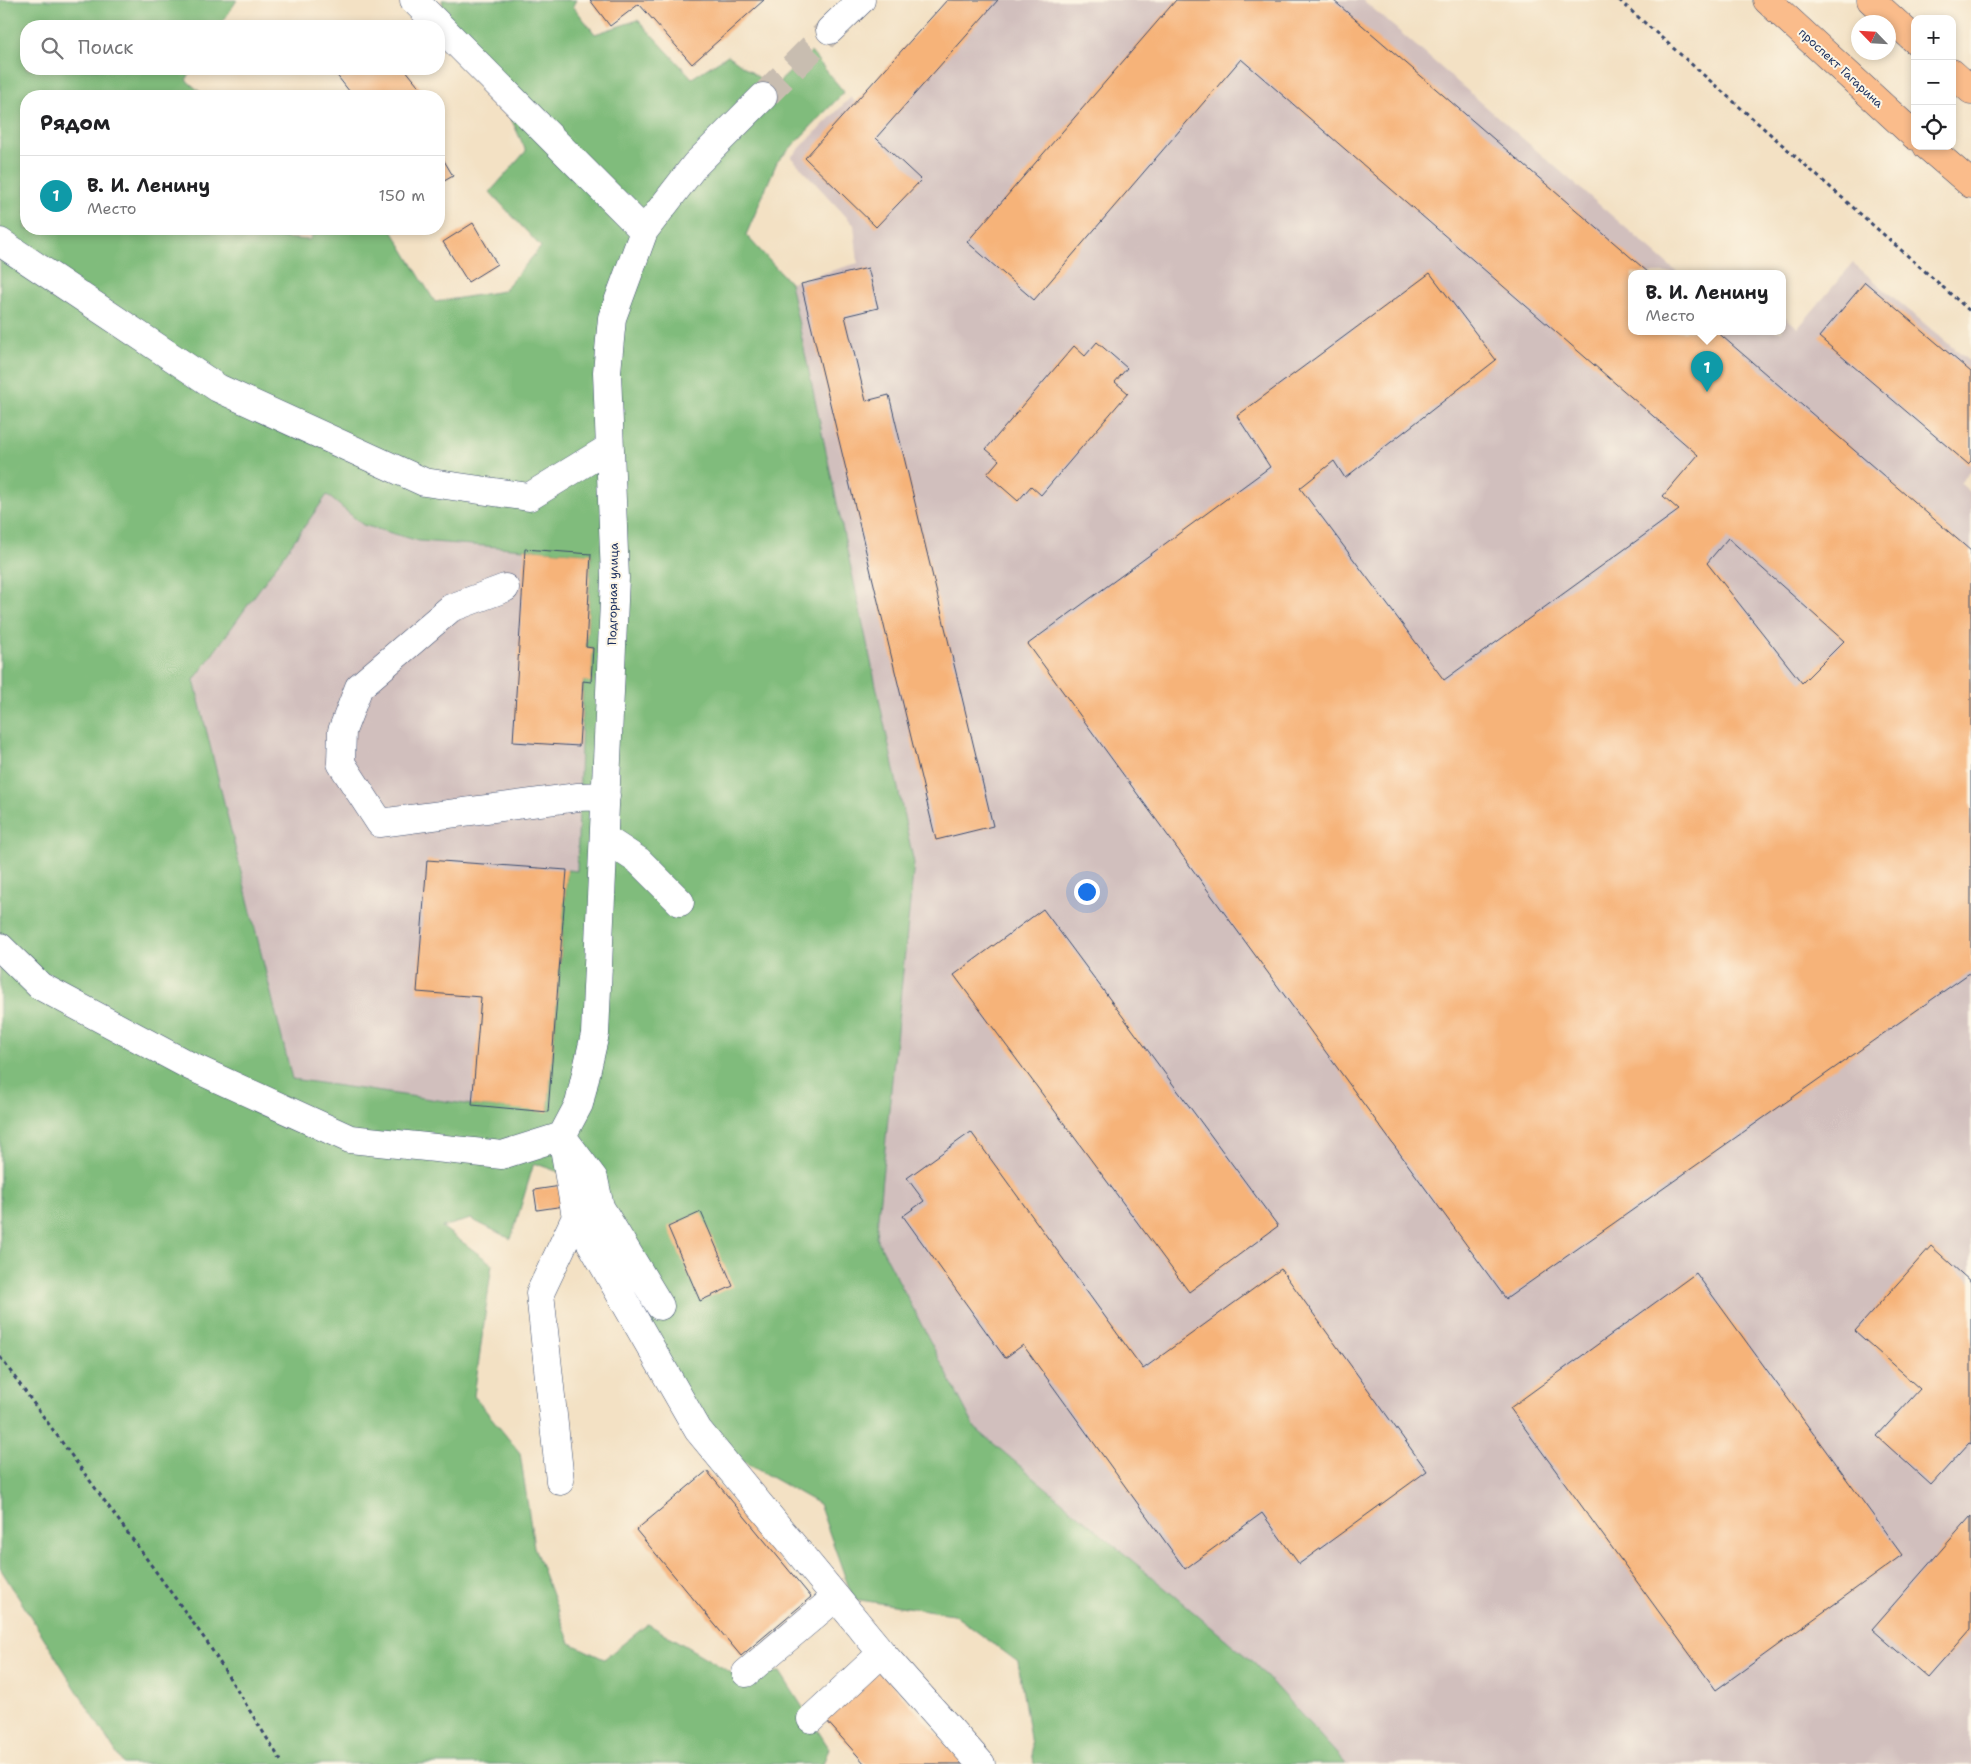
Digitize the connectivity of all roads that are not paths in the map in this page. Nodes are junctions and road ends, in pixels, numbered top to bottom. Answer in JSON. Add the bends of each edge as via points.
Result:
{"nodes":[{"id":1,"x":414,"y":0,"type":"edge"},
{"id":2,"x":861,"y":0,"type":"edge"},
{"id":3,"x":1767,"y":0,"type":"edge"},
{"id":4,"x":1870,"y":0,"type":"edge"},
{"id":5,"x":434,"y":20,"type":"edge"},
{"id":6,"x":830,"y":30,"type":"tunnel mouth"},
{"id":7,"x":445,"y":31,"type":"edge"},
{"id":8,"x":1911,"y":36,"type":"edge"},
{"id":9,"x":1956,"y":77,"type":"edge"},
{"id":10,"x":1971,"y":90,"type":"edge"},
{"id":11,"x":763,"y":97,"type":"tunnel mouth"},
{"id":12,"x":1911,"y":132,"type":"edge"},
{"id":13,"x":1932,"y":150,"type":"edge"},
{"id":14,"x":1971,"y":184,"type":"edge"},
{"id":15,"x":644,"y":231,"type":"junction"},
{"id":16,"x":0,"y":242,"type":"edge"},
{"id":17,"x":609,"y":448,"type":"junction"},
{"id":18,"x":506,"y":588,"type":"dead end"},
{"id":19,"x":606,"y":796,"type":"junction"},
{"id":20,"x":604,"y":838,"type":"junction"},
{"id":21,"x":680,"y":902,"type":"dead end"},
{"id":22,"x":0,"y":947,"type":"edge"},
{"id":23,"x":562,"y":1136,"type":"junction"},
{"id":24,"x":576,"y":1217,"type":"junction"},
{"id":25,"x":660,"y":1306,"type":"dead end"},
{"id":26,"x":560,"y":1481,"type":"dead end"},
{"id":27,"x":836,"y":1597,"type":"junction"},
{"id":28,"x":882,"y":1653,"type":"junction"},
{"id":29,"x":746,"y":1673,"type":"dead end"},
{"id":30,"x":811,"y":1719,"type":"dead end"},
{"id":31,"x":981,"y":1764,"type":"edge"}],
"edges":[{"from":1,"to":5,"type":"street"},
{"from":2,"to":6,"type":"street"},
{"from":3,"to":12,"type":"main road","name":"проспект Гагарина"},
{"from":4,"to":8,"type":"main road"},
{"from":7,"to":15,"type":"street"},
{"from":9,"to":10,"type":"main road"},
{"from":11,"to":15,"type":"street","name":"Подгорная улица","via":[[695,165]]},
{"from":13,"to":14,"type":"main road"},
{"from":15,"to":17,"type":"street","name":"Подгорная улица","via":[[612,318],[607,372]]},
{"from":16,"to":17,"type":"street","via":[[218,388],[424,482],[529,497]]},
{"from":17,"to":19,"type":"street","name":"Подгорная улица","via":[[615,578]]},
{"from":18,"to":19,"type":"street","via":[[451,608],[359,687],[342,731],[341,763],[380,823]]},
{"from":19,"to":20,"type":"street","name":"Подгорная улица"},
{"from":20,"to":21,"type":"street","via":[[639,861]]},
{"from":20,"to":23,"type":"street","name":"Подгорная улица","via":[[595,1034],[579,1104]]},
{"from":22,"to":23,"type":"street","via":[[40,986],[190,1066],[350,1139],[502,1155]]},
{"from":23,"to":24,"type":"street"},
{"from":23,"to":25,"type":"street","via":[[594,1179],[600,1207]]},
{"from":24,"to":26,"type":"street","via":[[540,1294]]},
{"from":24,"to":27,"type":"street","via":[[698,1430]]},
{"from":27,"to":28,"type":"street"},
{"from":27,"to":29,"type":"street"},
{"from":28,"to":30,"type":"street"},
{"from":28,"to":31,"type":"street"}]}
